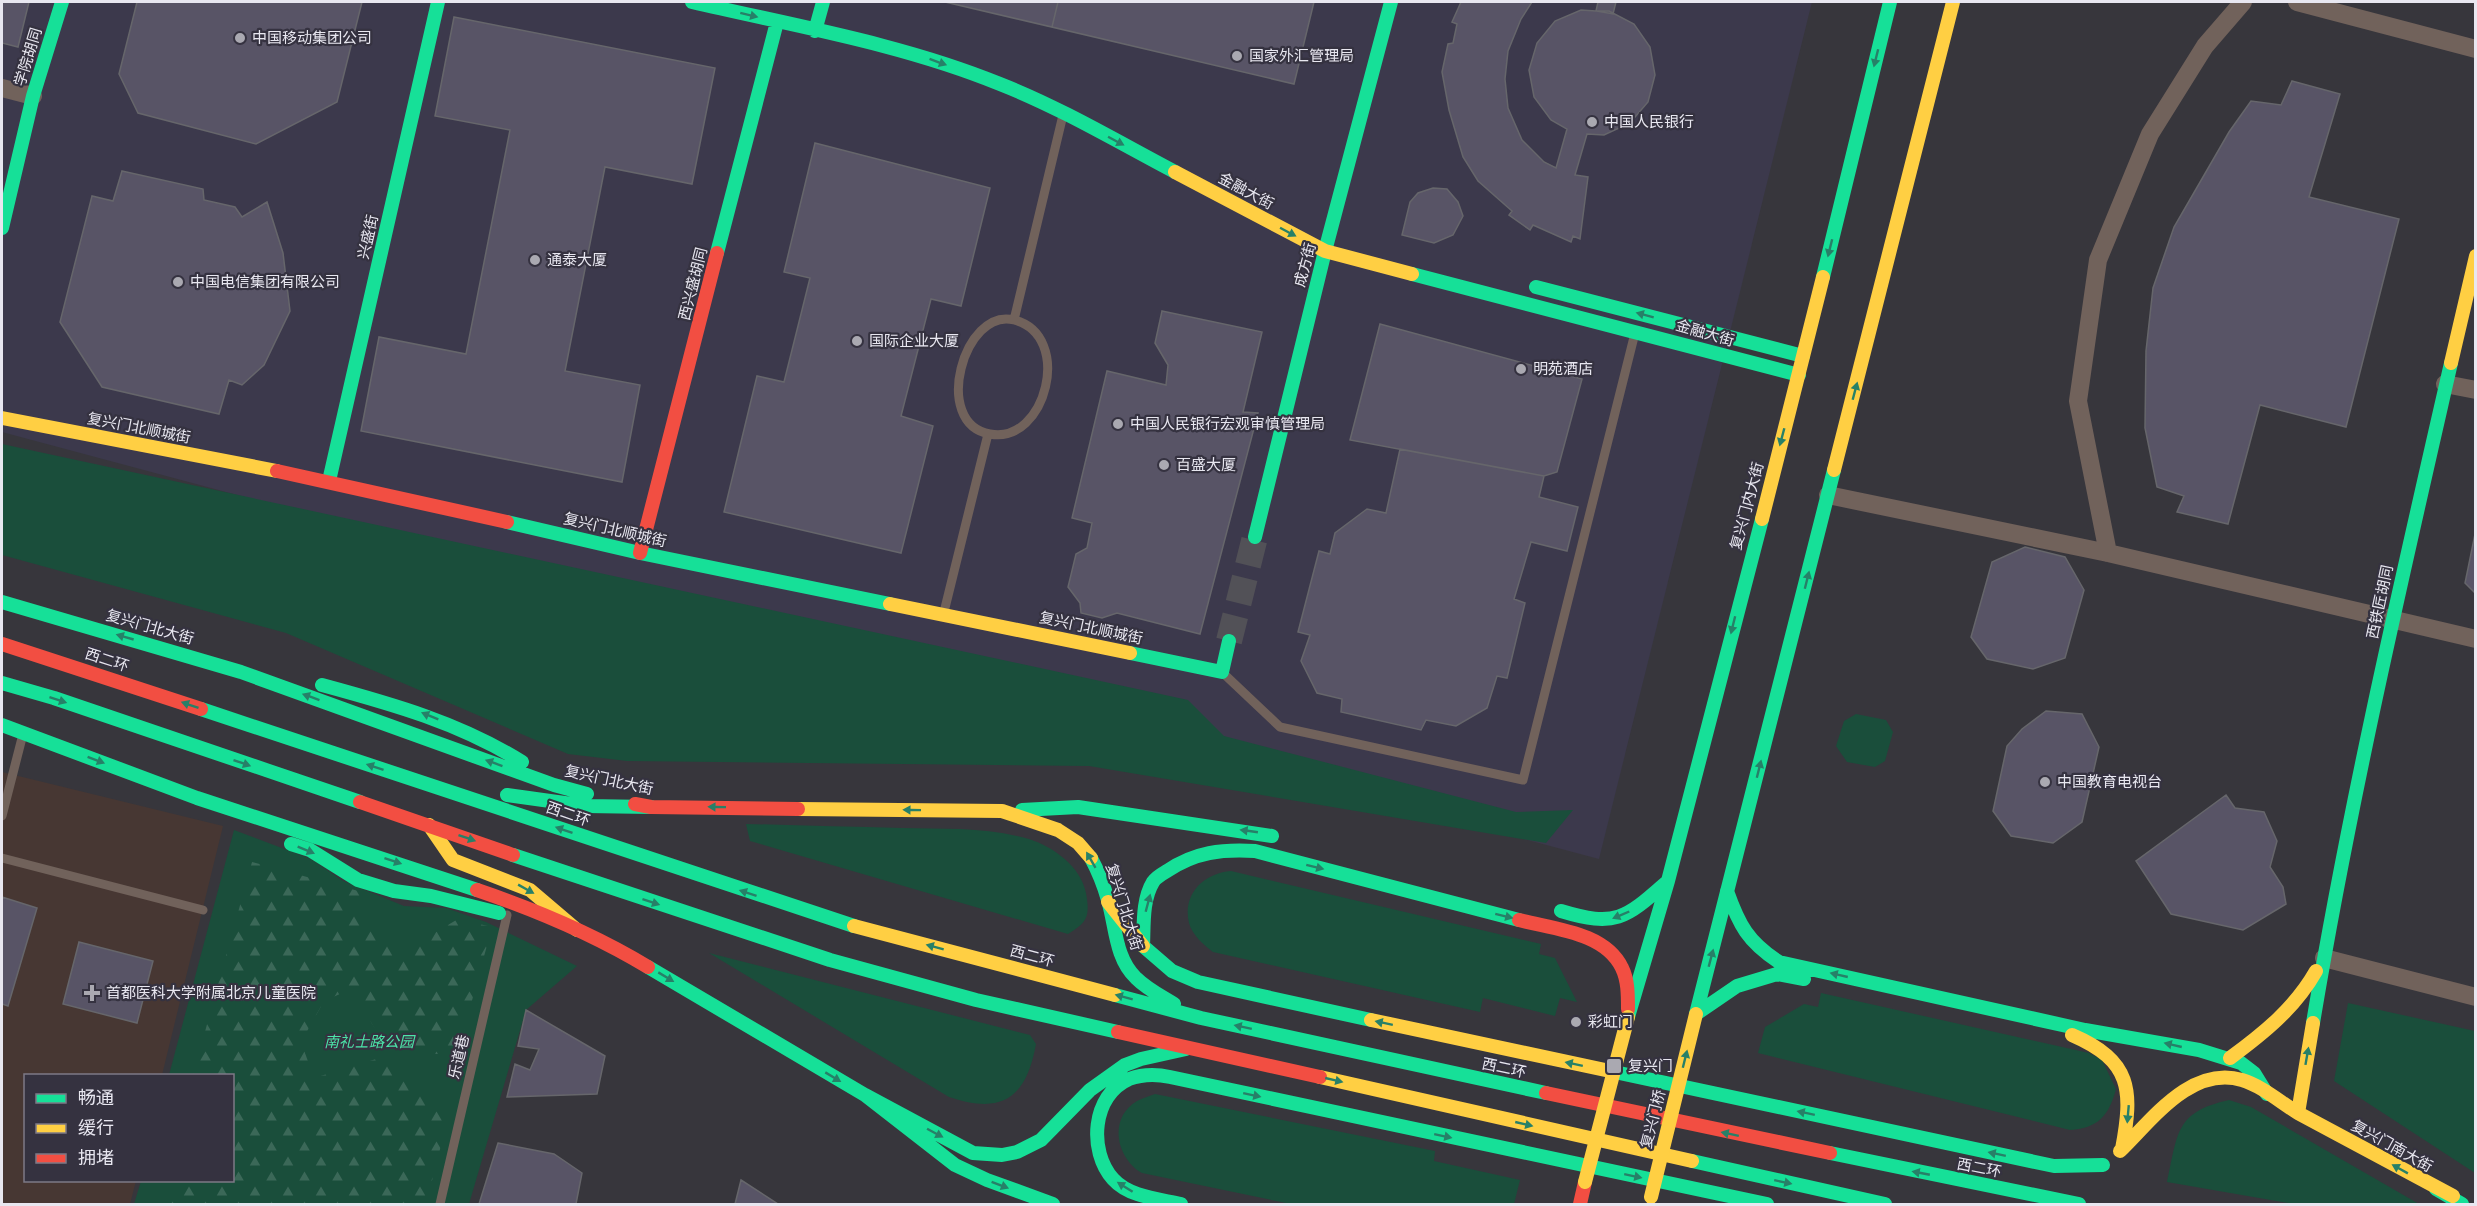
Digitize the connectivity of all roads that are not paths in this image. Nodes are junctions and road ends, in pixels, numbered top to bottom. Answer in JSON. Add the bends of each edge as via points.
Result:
{"nodes":[{"id":1,"x":62,"y":2,"type":"edge"},
{"id":2,"x":438,"y":2,"type":"edge"},
{"id":3,"x":692,"y":2,"type":"edge"},
{"id":4,"x":1390,"y":2,"type":"edge"},
{"id":5,"x":1890,"y":2,"type":"edge"},
{"id":6,"x":1953,"y":2,"type":"edge"},
{"id":7,"x":2243,"y":2,"type":"edge"},
{"id":8,"x":2297,"y":2,"type":"edge"},
{"id":9,"x":821,"y":11,"type":"edge"},
{"id":10,"x":777,"y":22,"type":"junction"},
{"id":11,"x":815,"y":31,"type":"junction"},
{"id":12,"x":2475,"y":49,"type":"edge"},
{"id":13,"x":2,"y":88,"type":"edge"},
{"id":14,"x":33,"y":96,"type":"junction"},
{"id":15,"x":1063,"y":113,"type":"junction"},
{"id":16,"x":2,"y":228,"type":"edge"},
{"id":17,"x":1325,"y":251,"type":"junction"},
{"id":18,"x":2475,"y":256,"type":"edge"},
{"id":19,"x":1521,"y":283,"type":"dead end"},
{"id":20,"x":1014,"y":320,"type":"junction"},
{"id":21,"x":1635,"y":331,"type":"junction"},
{"id":22,"x":1803,"y":356,"type":"junction"},
{"id":23,"x":1798,"y":375,"type":"junction"},
{"id":24,"x":2445,"y":384,"type":"junction"},
{"id":25,"x":2475,"y":390,"type":"edge"},
{"id":26,"x":2,"y":418,"type":"edge"},
{"id":27,"x":987,"y":434,"type":"junction"},
{"id":28,"x":329,"y":481,"type":"junction"},
{"id":29,"x":1828,"y":495,"type":"junction"},
{"id":30,"x":1255,"y":537,"type":"tunnel mouth"},
{"id":31,"x":640,"y":554,"type":"junction"},
{"id":32,"x":2108,"y":554,"type":"junction"},
{"id":33,"x":2,"y":602,"type":"edge"},
{"id":34,"x":944,"y":615,"type":"junction"},
{"id":35,"x":2392,"y":620,"type":"junction"},
{"id":36,"x":2475,"y":639,"type":"edge"},
{"id":37,"x":1229,"y":642,"type":"tunnel mouth"},
{"id":38,"x":2,"y":644,"type":"edge"},
{"id":39,"x":166,"y":649,"type":"junction"},
{"id":40,"x":1222,"y":672,"type":"junction"},
{"id":41,"x":2,"y":683,"type":"edge"},
{"id":42,"x":2,"y":726,"type":"edge"},
{"id":43,"x":24,"y":732,"type":"junction"},
{"id":44,"x":430,"y":785,"type":"junction"},
{"id":45,"x":554,"y":785,"type":"junction"},
{"id":46,"x":197,"y":798,"type":"junction"},
{"id":47,"x":651,"y":807,"type":"junction"},
{"id":48,"x":1002,"y":811,"type":"junction"},
{"id":49,"x":2,"y":816,"type":"edge"},
{"id":50,"x":429,"y":825,"type":"junction"},
{"id":51,"x":1283,"y":839,"type":"dead end"},
{"id":52,"x":2,"y":858,"type":"edge"},
{"id":53,"x":1668,"y":881,"type":"junction"},
{"id":54,"x":1727,"y":891,"type":"junction"},
{"id":55,"x":1108,"y":902,"type":"junction"},
{"id":56,"x":1549,"y":908,"type":"dead end"},
{"id":57,"x":202,"y":910,"type":"dead end"},
{"id":58,"x":507,"y":915,"type":"junction"},
{"id":59,"x":577,"y":930,"type":"junction"},
{"id":60,"x":1143,"y":946,"type":"junction"},
{"id":61,"x":2324,"y":958,"type":"junction"},
{"id":62,"x":2475,"y":997,"type":"edge"},
{"id":63,"x":1696,"y":1014,"type":"junction"},
{"id":64,"x":1628,"y":1017,"type":"junction"},
{"id":65,"x":1201,"y":1018,"type":"junction"},
{"id":66,"x":1195,"y":1047,"type":"junction"},
{"id":67,"x":2230,"y":1058,"type":"junction"},
{"id":68,"x":1614,"y":1072,"type":"junction"},
{"id":69,"x":1135,"y":1077,"type":"junction"},
{"id":70,"x":1087,"y":1093,"type":"junction"},
{"id":71,"x":2267,"y":1094,"type":"junction"},
{"id":72,"x":865,"y":1095,"type":"junction"},
{"id":73,"x":2298,"y":1113,"type":"junction"},
{"id":74,"x":2122,"y":1149,"type":"junction"},
{"id":75,"x":2103,"y":1165,"type":"junction"},
{"id":76,"x":2081,"y":1180,"type":"dead end"},
{"id":77,"x":2062,"y":1188,"type":"dead end"},
{"id":78,"x":2436,"y":1189,"type":"junction"},
{"id":79,"x":2040,"y":1197,"type":"junction"},
{"id":80,"x":1650,"y":1201,"type":"edge"},
{"id":81,"x":440,"y":1204,"type":"edge"},
{"id":82,"x":1053,"y":1204,"type":"edge"},
{"id":83,"x":1181,"y":1204,"type":"edge"},
{"id":84,"x":1580,"y":1204,"type":"edge"},
{"id":85,"x":1767,"y":1204,"type":"edge"},
{"id":86,"x":1885,"y":1204,"type":"edge"},
{"id":87,"x":2079,"y":1204,"type":"edge"},
{"id":88,"x":2462,"y":1204,"type":"edge"},
{"id":89,"x":2471,"y":1204,"type":"edge"}],
"edges":[{"from":1,"to":14,"type":"main road","name":"学院胡同"},
{"from":2,"to":28,"type":"main road","name":"兴盛街"},
{"from":3,"to":10,"type":"main road","name":"金融大街","one_way":true},
{"from":4,"to":17,"type":"main road","name":"成方街"},
{"from":5,"to":22,"type":"main road","name":"复兴门内大街","one_way":true},
{"from":29,"to":6,"type":"main road","one_way":true},
{"from":7,"to":32,"type":"street","via":[[2205,46],[2150,134],[2098,260],[2078,400]]},
{"from":8,"to":12,"type":"street"},
{"from":9,"to":11,"type":"main road"},
{"from":10,"to":11,"type":"main road","name":"金融大街"},
{"from":10,"to":31,"type":"main road","name":"西兴盛胡同"},
{"from":11,"to":15,"type":"main road","name":"金融大街","one_way":true,"via":[[928,58],[1001,84]]},
{"from":13,"to":14,"type":"street"},
{"from":14,"to":16,"type":"main road","name":"学院胡同"},
{"from":15,"to":17,"type":"main road","name":"金融大街","one_way":true},
{"from":15,"to":20,"type":"lane"},
{"from":17,"to":21,"type":"main road","name":"金融大街"},
{"from":17,"to":30,"type":"main road","name":"成方街"},
{"from":18,"to":24,"type":"main road","name":"西铁匠胡同"},
{"from":22,"to":19,"type":"main road","one_way":true},
{"from":20,"to":27,"type":"lane","via":[[1005,319],[986,328],[968,348],[963,361],[960,403],[970,425]]},
{"from":20,"to":27,"type":"lane","via":[[1033,327],[1042,339],[1047,367],[1044,388],[1038,409],[1024,425],[1007,434]]},
{"from":21,"to":23,"type":"main road","name":"金融大街"},
{"from":21,"to":40,"type":"lane","via":[[1523,780],[1280,727]]},
{"from":22,"to":23,"type":"main road","name":"复兴门内大街"},
{"from":23,"to":53,"type":"main road","name":"复兴门内大街","one_way":true},
{"from":24,"to":25,"type":"street"},
{"from":24,"to":35,"type":"main road","name":"西铁匠胡同"},
{"from":26,"to":28,"type":"main road","name":"复兴门北顺城街"},
{"from":27,"to":34,"type":"lane"},
{"from":28,"to":31,"type":"main road","name":"复兴门北顺城街"},
{"from":29,"to":32,"type":"street"},
{"from":54,"to":29,"type":"main road","one_way":true},
{"from":31,"to":34,"type":"main road","name":"复兴门北顺城街"},
{"from":32,"to":35,"type":"street"},
{"from":39,"to":33,"type":"main road","name":"复兴门北大街","one_way":true},
{"from":34,"to":40,"type":"main road","name":"复兴门北顺城街"},
{"from":35,"to":36,"type":"street"},
{"from":35,"to":61,"type":"main road","name":"西铁匠胡同"},
{"from":37,"to":40,"type":"main road"},
{"from":44,"to":38,"type":"main road","name":"西二环","one_way":true},
{"from":45,"to":39,"type":"main road","name":"复兴门北大街","one_way":true,"via":[[242,672]]},
{"from":45,"to":39,"type":"main road","one_way":true,"via":[[504,750],[420,712],[305,680]]},
{"from":41,"to":50,"type":"main road","one_way":true},
{"from":42,"to":43,"type":"main road"},
{"from":43,"to":46,"type":"main road","one_way":true},
{"from":43,"to":49,"type":"lane"},
{"from":44,"to":47,"type":"main road","via":[[586,806]]},
{"from":65,"to":44,"type":"main road","name":"西二环","one_way":true,"via":[[840,922]]},
{"from":45,"to":47,"type":"main road","name":"复兴门北大街"},
{"from":46,"to":58,"type":"main road","one_way":true,"via":[[230,822],[310,850],[358,880]]},
{"from":46,"to":59,"type":"main road","one_way":true,"via":[[509,901]]},
{"from":48,"to":47,"type":"main road","name":"复兴门北大街","one_way":true},
{"from":51,"to":48,"type":"main road","one_way":true,"via":[[1078,807]]},
{"from":55,"to":48,"type":"main road","name":"复兴门北大街","one_way":true,"via":[[1089,854],[1072,838],[1049,824]]},
{"from":50,"to":59,"type":"main road","one_way":true,"via":[[453,860],[530,890]]},
{"from":50,"to":66,"type":"main road","one_way":true,"via":[[830,960],[976,1000]]},
{"from":52,"to":57,"type":"lane"},
{"from":53,"to":56,"type":"main road","one_way":true,"via":[[1638,907],[1614,919],[1594,920]]},
{"from":53,"to":64,"type":"main road","name":"复兴门内大街"},
{"from":63,"to":54,"type":"main road","one_way":true},
{"from":67,"to":54,"type":"main road","one_way":true,"via":[[1779,962],[1757,949],[1740,927]]},
{"from":55,"to":60,"type":"main road"},
{"from":55,"to":65,"type":"main road","name":"复兴门北大街","via":[[1118,952],[1128,971],[1161,998]]},
{"from":58,"to":59,"type":"main road"},
{"from":58,"to":81,"type":"lane","name":"乐道巷"},
{"from":59,"to":72,"type":"main road","one_way":true,"via":[[640,962]]},
{"from":60,"to":64,"type":"main road","one_way":true,"via":[[1145,912],[1154,881],[1180,861],[1202,852],[1228,848],[1255,851],[1589,938],[1612,952],[1627,977]]},
{"from":68,"to":60,"type":"main road","one_way":true,"via":[[1208,985],[1181,977]]},
{"from":61,"to":62,"type":"street"},
{"from":61,"to":67,"type":"main road","via":[[2294,1005],[2264,1034]]},
{"from":73,"to":61,"type":"main road","name":"西铁匠胡同","one_way":true},
{"from":63,"to":74,"type":"main road","one_way":true,"via":[[1737,986],[1777,974],[2070,1034],[2092,1042],[2111,1058],[2125,1081],[2129,1098]]},
{"from":80,"to":63,"type":"main road","name":"复兴门桥","one_way":true,"bridge":true},
{"from":64,"to":68,"type":"main road","bridge":true},
{"from":79,"to":65,"type":"main road","name":"西二环","one_way":true},
{"from":66,"to":70,"type":"main road","via":[[1125,1065]]},
{"from":66,"to":86,"type":"main road","one_way":true},
{"from":67,"to":71,"type":"main road","via":[[2251,1069]]},
{"from":75,"to":68,"type":"main road","one_way":true,"via":[[2054,1166]]},
{"from":68,"to":84,"type":"main road","bridge":true},
{"from":69,"to":70,"type":"main road"},
{"from":83,"to":69,"type":"main road","one_way":true,"via":[[1124,1187],[1102,1164],[1096,1150],[1101,1106],[1121,1084]]},
{"from":69,"to":85,"type":"main road","one_way":true,"via":[[1146,1074],[1195,1083]]},
{"from":72,"to":70,"type":"main road","one_way":true,"via":[[973,1153],[1002,1155],[1041,1140]]},
{"from":71,"to":73,"type":"main road","name":"复兴门南大街"},
{"from":71,"to":74,"type":"main road","name":"复兴门南大街","via":[[2241,1079],[2207,1079],[2183,1091]]},
{"from":72,"to":82,"type":"main road","one_way":true,"via":[[955,1165]]},
{"from":78,"to":73,"type":"main road","name":"复兴门南大街","one_way":true},
{"from":74,"to":75,"type":"main road","name":"复兴门南大街"},
{"from":75,"to":76,"type":"main road","name":"复兴门南大街"},
{"from":77,"to":79,"type":"main road"},
{"from":78,"to":88,"type":"main road"},
{"from":78,"to":89,"type":"main road","name":"复兴门南大街"},
{"from":79,"to":87,"type":"main road","name":"西二环"}]}
